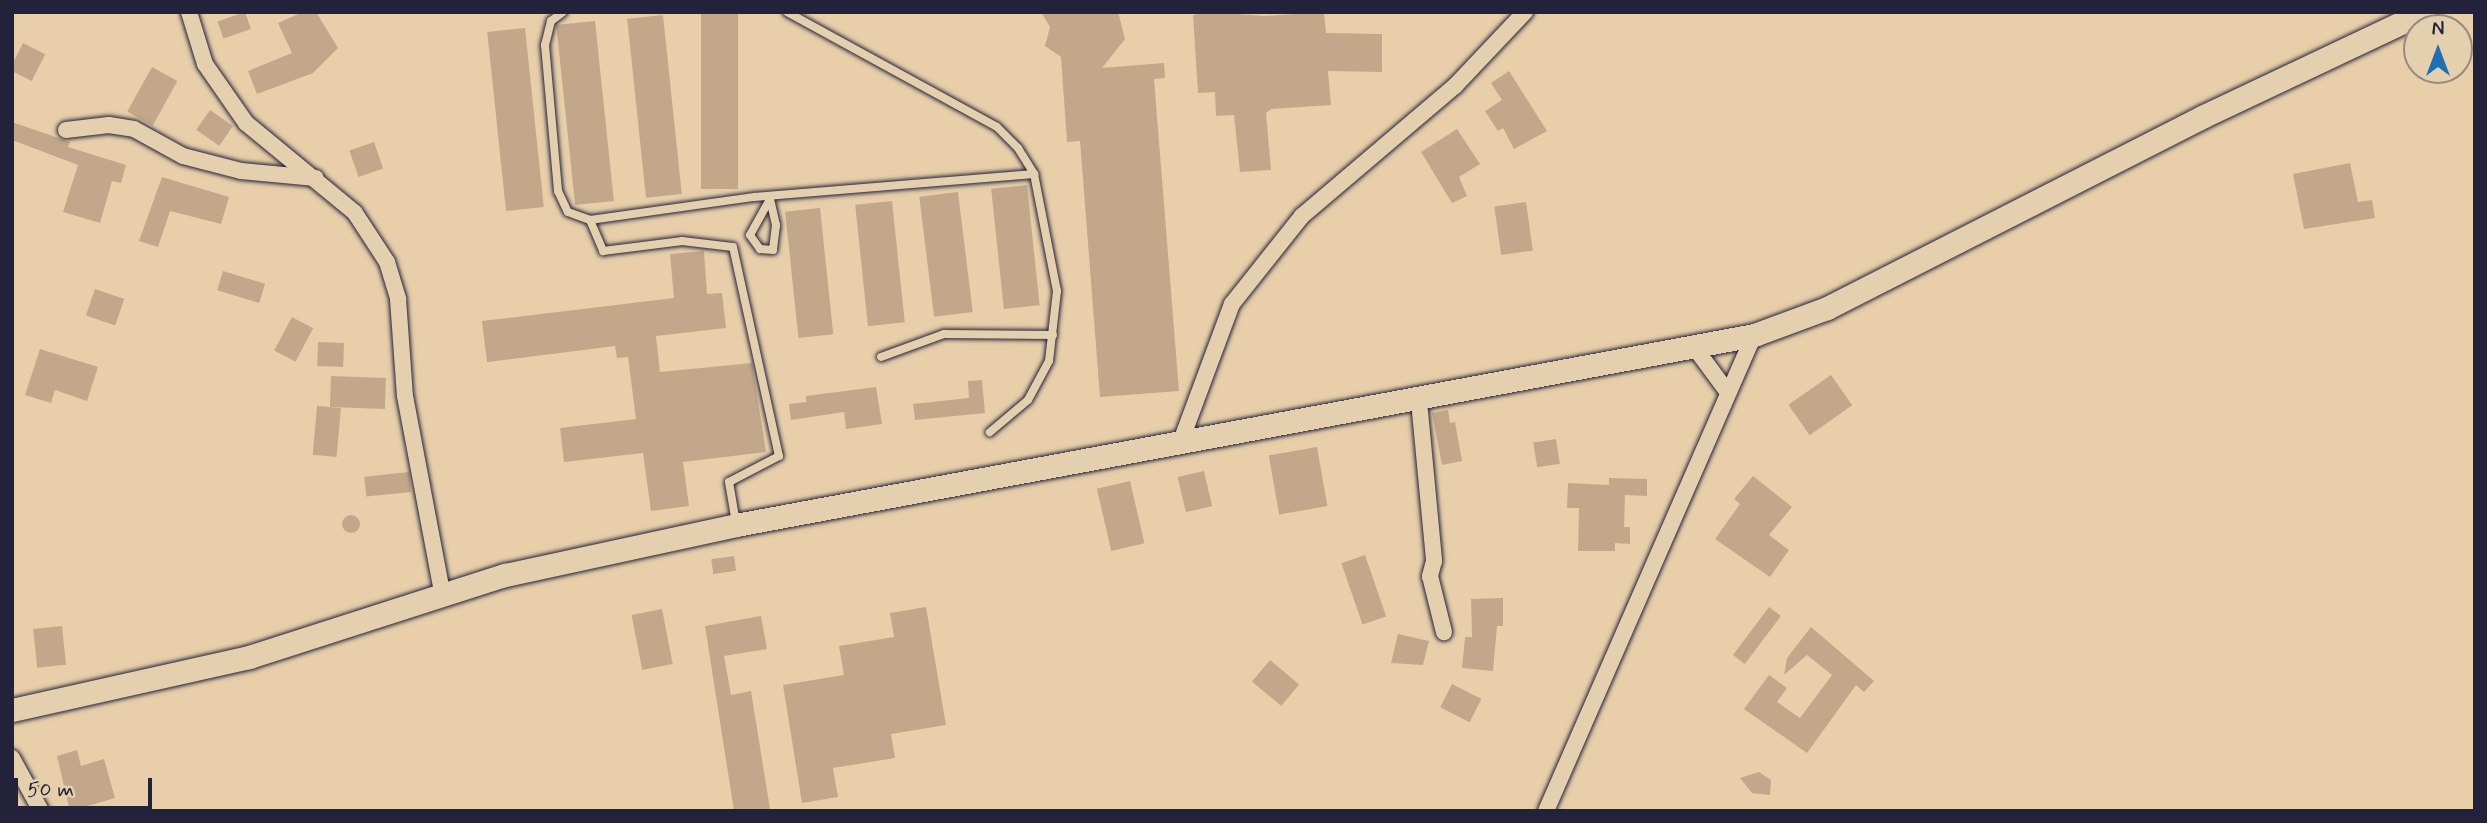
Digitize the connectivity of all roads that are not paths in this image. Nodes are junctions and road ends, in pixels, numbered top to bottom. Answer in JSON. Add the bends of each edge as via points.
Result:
{"nodes":[{"id":1,"x":189,"y":12,"type":"edge"},
{"id":2,"x":563,"y":12,"type":"edge"},
{"id":3,"x":787,"y":12,"type":"edge"},
{"id":4,"x":1524,"y":12,"type":"edge"},
{"id":5,"x":2424,"y":12,"type":"edge"},
{"id":6,"x":66,"y":130,"type":"dead end"},
{"id":7,"x":1034,"y":174,"type":"junction"},
{"id":8,"x":316,"y":178,"type":"junction"},
{"id":9,"x":769,"y":199,"type":"junction"},
{"id":10,"x":590,"y":220,"type":"junction"},
{"id":11,"x":1053,"y":335,"type":"junction"},
{"id":12,"x":1754,"y":335,"type":"junction"},
{"id":13,"x":1695,"y":348,"type":"junction"},
{"id":14,"x":881,"y":356,"type":"dead end"},
{"id":15,"x":1726,"y":390,"type":"junction"},
{"id":16,"x":1419,"y":401,"type":"junction"},
{"id":17,"x":990,"y":432,"type":"dead end"},
{"id":18,"x":1181,"y":442,"type":"junction"},
{"id":19,"x":736,"y":526,"type":"junction"},
{"id":20,"x":442,"y":592,"type":"junction"},
{"id":21,"x":1444,"y":632,"type":"dead end"},
{"id":22,"x":12,"y":710,"type":"edge"},
{"id":23,"x":12,"y":758,"type":"edge"},
{"id":24,"x":41,"y":811,"type":"edge"},
{"id":25,"x":1546,"y":811,"type":"edge"}],
"edges":[{"from":1,"to":8,"type":"street","via":[[205,64],[246,123]]},
{"from":2,"to":10,"type":"lane","via":[[551,20],[545,45],[558,191],[568,212]]},
{"from":3,"to":7,"type":"lane","via":[[997,127],[1018,148]]},
{"from":4,"to":18,"type":"street","via":[[1455,86],[1302,216],[1232,304]]},
{"from":5,"to":12,"type":"main road","via":[[2202,117],[1827,308]]},
{"from":6,"to":8,"type":"street","via":[[109,125],[134,129],[183,156],[241,170]]},
{"from":7,"to":9,"type":"lane"},
{"from":7,"to":11,"type":"lane","via":[[1056,291]]},
{"from":8,"to":20,"type":"street","via":[[355,213],[387,262],[398,299],[405,396]]},
{"from":9,"to":9,"type":"lane","via":[[776,225],[773,250],[760,249],[750,235]]},
{"from":9,"to":10,"type":"lane","via":[[754,197]]},
{"from":10,"to":19,"type":"lane","via":[[603,251],[682,241],[733,247],[779,456],[729,482]]},
{"from":11,"to":14,"type":"lane","via":[[944,334]]},
{"from":11,"to":17,"type":"lane","via":[[1049,361],[1028,400]]},
{"from":12,"to":13,"type":"main road"},
{"from":12,"to":15,"type":"street"},
{"from":13,"to":15,"type":"street"},
{"from":13,"to":16,"type":"main road"},
{"from":15,"to":25,"type":"street"},
{"from":16,"to":18,"type":"main road"},
{"from":16,"to":21,"type":"street","via":[[1434,561],[1430,576]]},
{"from":18,"to":19,"type":"main road"},
{"from":19,"to":20,"type":"main road"},
{"from":20,"to":22,"type":"main road","via":[[249,657]]},
{"from":23,"to":24,"type":"street"}]}
